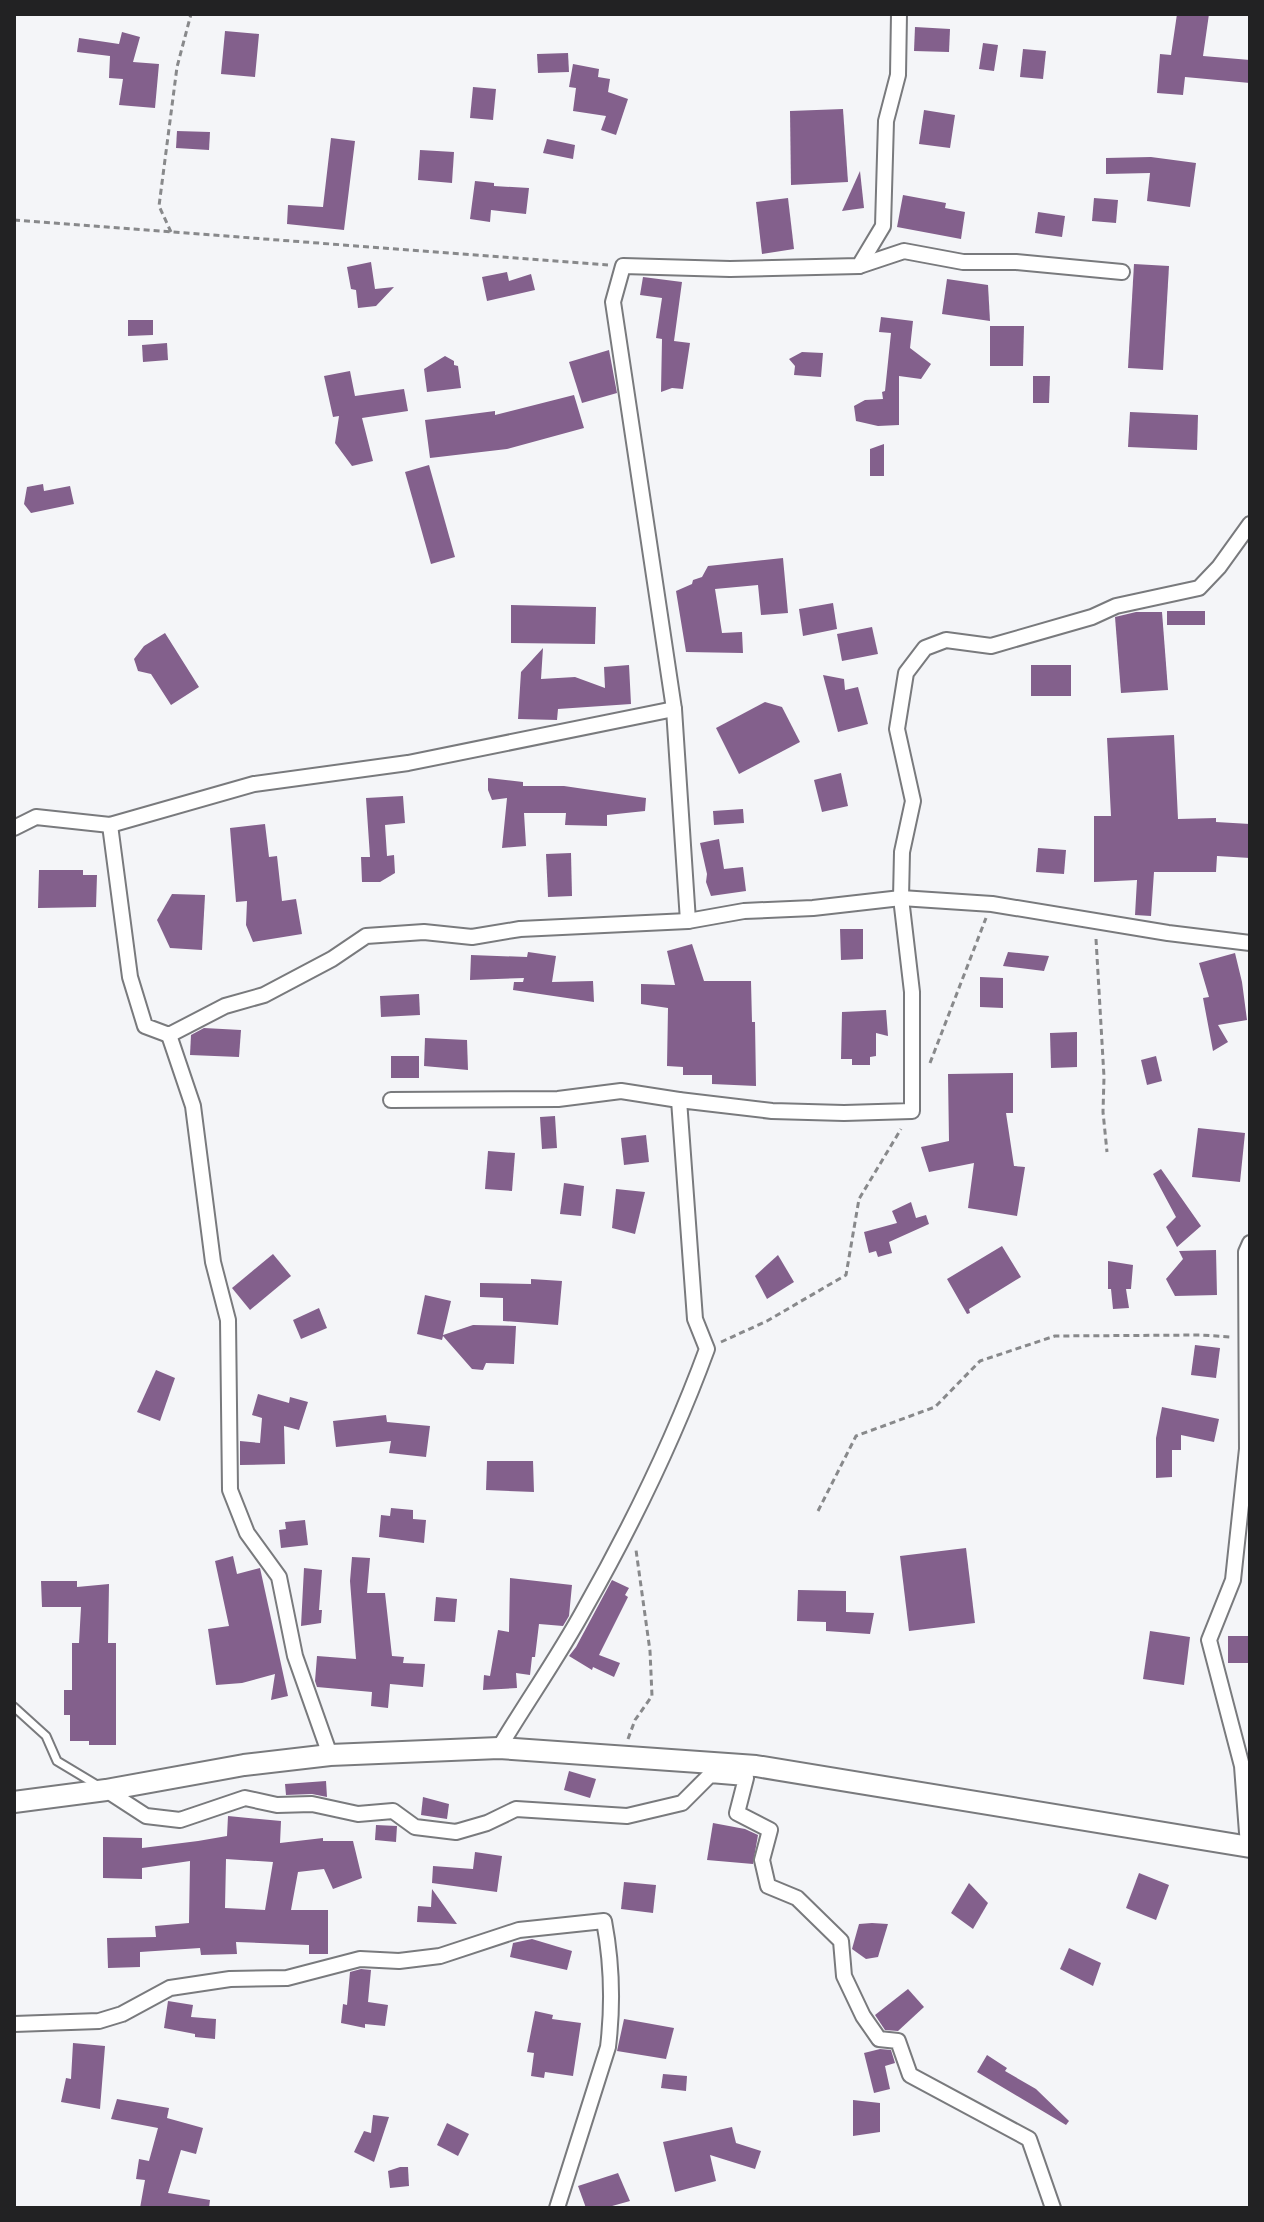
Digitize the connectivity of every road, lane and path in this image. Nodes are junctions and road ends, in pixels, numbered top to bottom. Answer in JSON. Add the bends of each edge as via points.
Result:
{"nodes":[{"id":1,"x":191,"y":14,"type":"edge"},
{"id":2,"x":899,"y":14,"type":"edge"},
{"id":3,"x":14,"y":220,"type":"edge"},
{"id":4,"x":171,"y":232,"type":"junction"},
{"id":5,"x":623,"y":266,"type":"junction"},
{"id":6,"x":859,"y":266,"type":"junction"},
{"id":7,"x":1122,"y":272,"type":"dead end"},
{"id":8,"x":1250,"y":524,"type":"edge"},
{"id":9,"x":674,"y":709,"type":"junction"},
{"id":10,"x":110,"y":825,"type":"junction"},
{"id":11,"x":14,"y":828,"type":"edge"},
{"id":12,"x":901,"y":898,"type":"junction"},
{"id":13,"x":992,"y":904,"type":"junction"},
{"id":14,"x":1094,"y":919,"type":"junction"},
{"id":15,"x":688,"y":921,"type":"junction"},
{"id":16,"x":1250,"y":943,"type":"edge"},
{"id":17,"x":169,"y":1035,"type":"junction"},
{"id":18,"x":926,"y":1072,"type":"dead end"},
{"id":19,"x":391,"y":1100,"type":"dead end"},
{"id":20,"x":679,"y":1100,"type":"junction"},
{"id":21,"x":912,"y":1111,"type":"junction"},
{"id":22,"x":1107,"y":1152,"type":"dead end"},
{"id":23,"x":1250,"y":1243,"type":"edge"},
{"id":24,"x":1246,"y":1339,"type":"junction"},
{"id":25,"x":707,"y":1349,"type":"junction"},
{"id":26,"x":818,"y":1511,"type":"dead end"},
{"id":27,"x":632,"y":1522,"type":"junction"},
{"id":28,"x":14,"y":1707,"type":"edge"},
{"id":29,"x":499,"y":1748,"type":"junction"},
{"id":30,"x":330,"y":1755,"type":"junction"},
{"id":31,"x":621,"y":1756,"type":"junction"},
{"id":32,"x":106,"y":1790,"type":"junction"},
{"id":33,"x":14,"y":1802,"type":"edge"},
{"id":34,"x":1249,"y":1847,"type":"edge"},
{"id":35,"x":14,"y":2024,"type":"edge"},
{"id":36,"x":557,"y":2208,"type":"edge"},
{"id":37,"x":1053,"y":2208,"type":"edge"}],
"edges":[{"from":1,"to":4,"type":"path","via":[[177,67],[159,206]]},
{"from":2,"to":6,"type":"street","via":[[898,75],[886,121],[883,226]]},
{"from":3,"to":4,"type":"path"},
{"from":4,"to":5,"type":"path"},
{"from":5,"to":6,"type":"street"},
{"from":5,"to":9,"type":"street","via":[[613,302]]},
{"from":6,"to":7,"type":"street","via":[[904,251],[963,262]]},
{"from":8,"to":12,"type":"street","via":[[1199,588],[1116,606],[991,646],[946,640],[925,648],[906,673],[897,729],[913,801],[902,852]]},
{"from":9,"to":10,"type":"street","via":[[408,763],[254,784]]},
{"from":9,"to":15,"type":"street"},
{"from":10,"to":11,"type":"street","via":[[36,817]]},
{"from":10,"to":17,"type":"street","via":[[130,977],[145,1026]]},
{"from":12,"to":13,"type":"street"},
{"from":12,"to":15,"type":"street"},
{"from":12,"to":21,"type":"street","via":[[912,992]]},
{"from":13,"to":14,"type":"street"},
{"from":13,"to":18,"type":"path"},
{"from":14,"to":16,"type":"street"},
{"from":14,"to":22,"type":"path"},
{"from":15,"to":17,"type":"street","via":[[520,929],[472,937],[424,932],[366,936],[264,995],[225,1006]]},
{"from":17,"to":30,"type":"street","via":[[193,1106],[213,1262],[228,1320],[230,1490],[247,1533],[279,1577],[295,1656]]},
{"from":19,"to":20,"type":"street","via":[[558,1099],[621,1091]]},
{"from":20,"to":21,"type":"street","via":[[772,1111]]},
{"from":20,"to":25,"type":"street","via":[[695,1319]]},
{"from":21,"to":25,"type":"path","via":[[859,1199],[846,1275]]},
{"from":23,"to":24,"type":"street"},
{"from":24,"to":26,"type":"path","via":[[1055,1336],[980,1361],[935,1407],[856,1436]]},
{"from":24,"to":34,"type":"street","via":[[1247,1449],[1233,1580],[1209,1640],[1242,1766]]},
{"from":25,"to":27,"type":"street","via":[[681,1420]]},
{"from":27,"to":29,"type":"street"},
{"from":27,"to":31,"type":"path","via":[[652,1696],[635,1720]]},
{"from":28,"to":32,"type":"lane","via":[[46,1736],[57,1761]]},
{"from":29,"to":30,"type":"main road"},
{"from":29,"to":31,"type":"main road"},
{"from":30,"to":32,"type":"main road"},
{"from":31,"to":34,"type":"main road","via":[[756,1766]]},
{"from":32,"to":33,"type":"main road"},
{"from":32,"to":37,"type":"street","via":[[146,1816],[180,1820],[245,1798],[358,1814],[393,1811],[415,1827],[456,1832],[516,1809],[627,1816],[682,1803],[710,1775],[746,1778],[737,1813],[770,1830],[762,1860],[768,1886],[797,1898],[841,1941],[844,1976],[863,2016],[879,2039],[898,2041],[910,2075],[1029,2139]]},
{"from":35,"to":36,"type":"street","via":[[99,2021],[170,1988],[287,1978],[360,1959],[440,1956],[519,1930],[604,1921],[610,1954],[608,2047]]}]}
